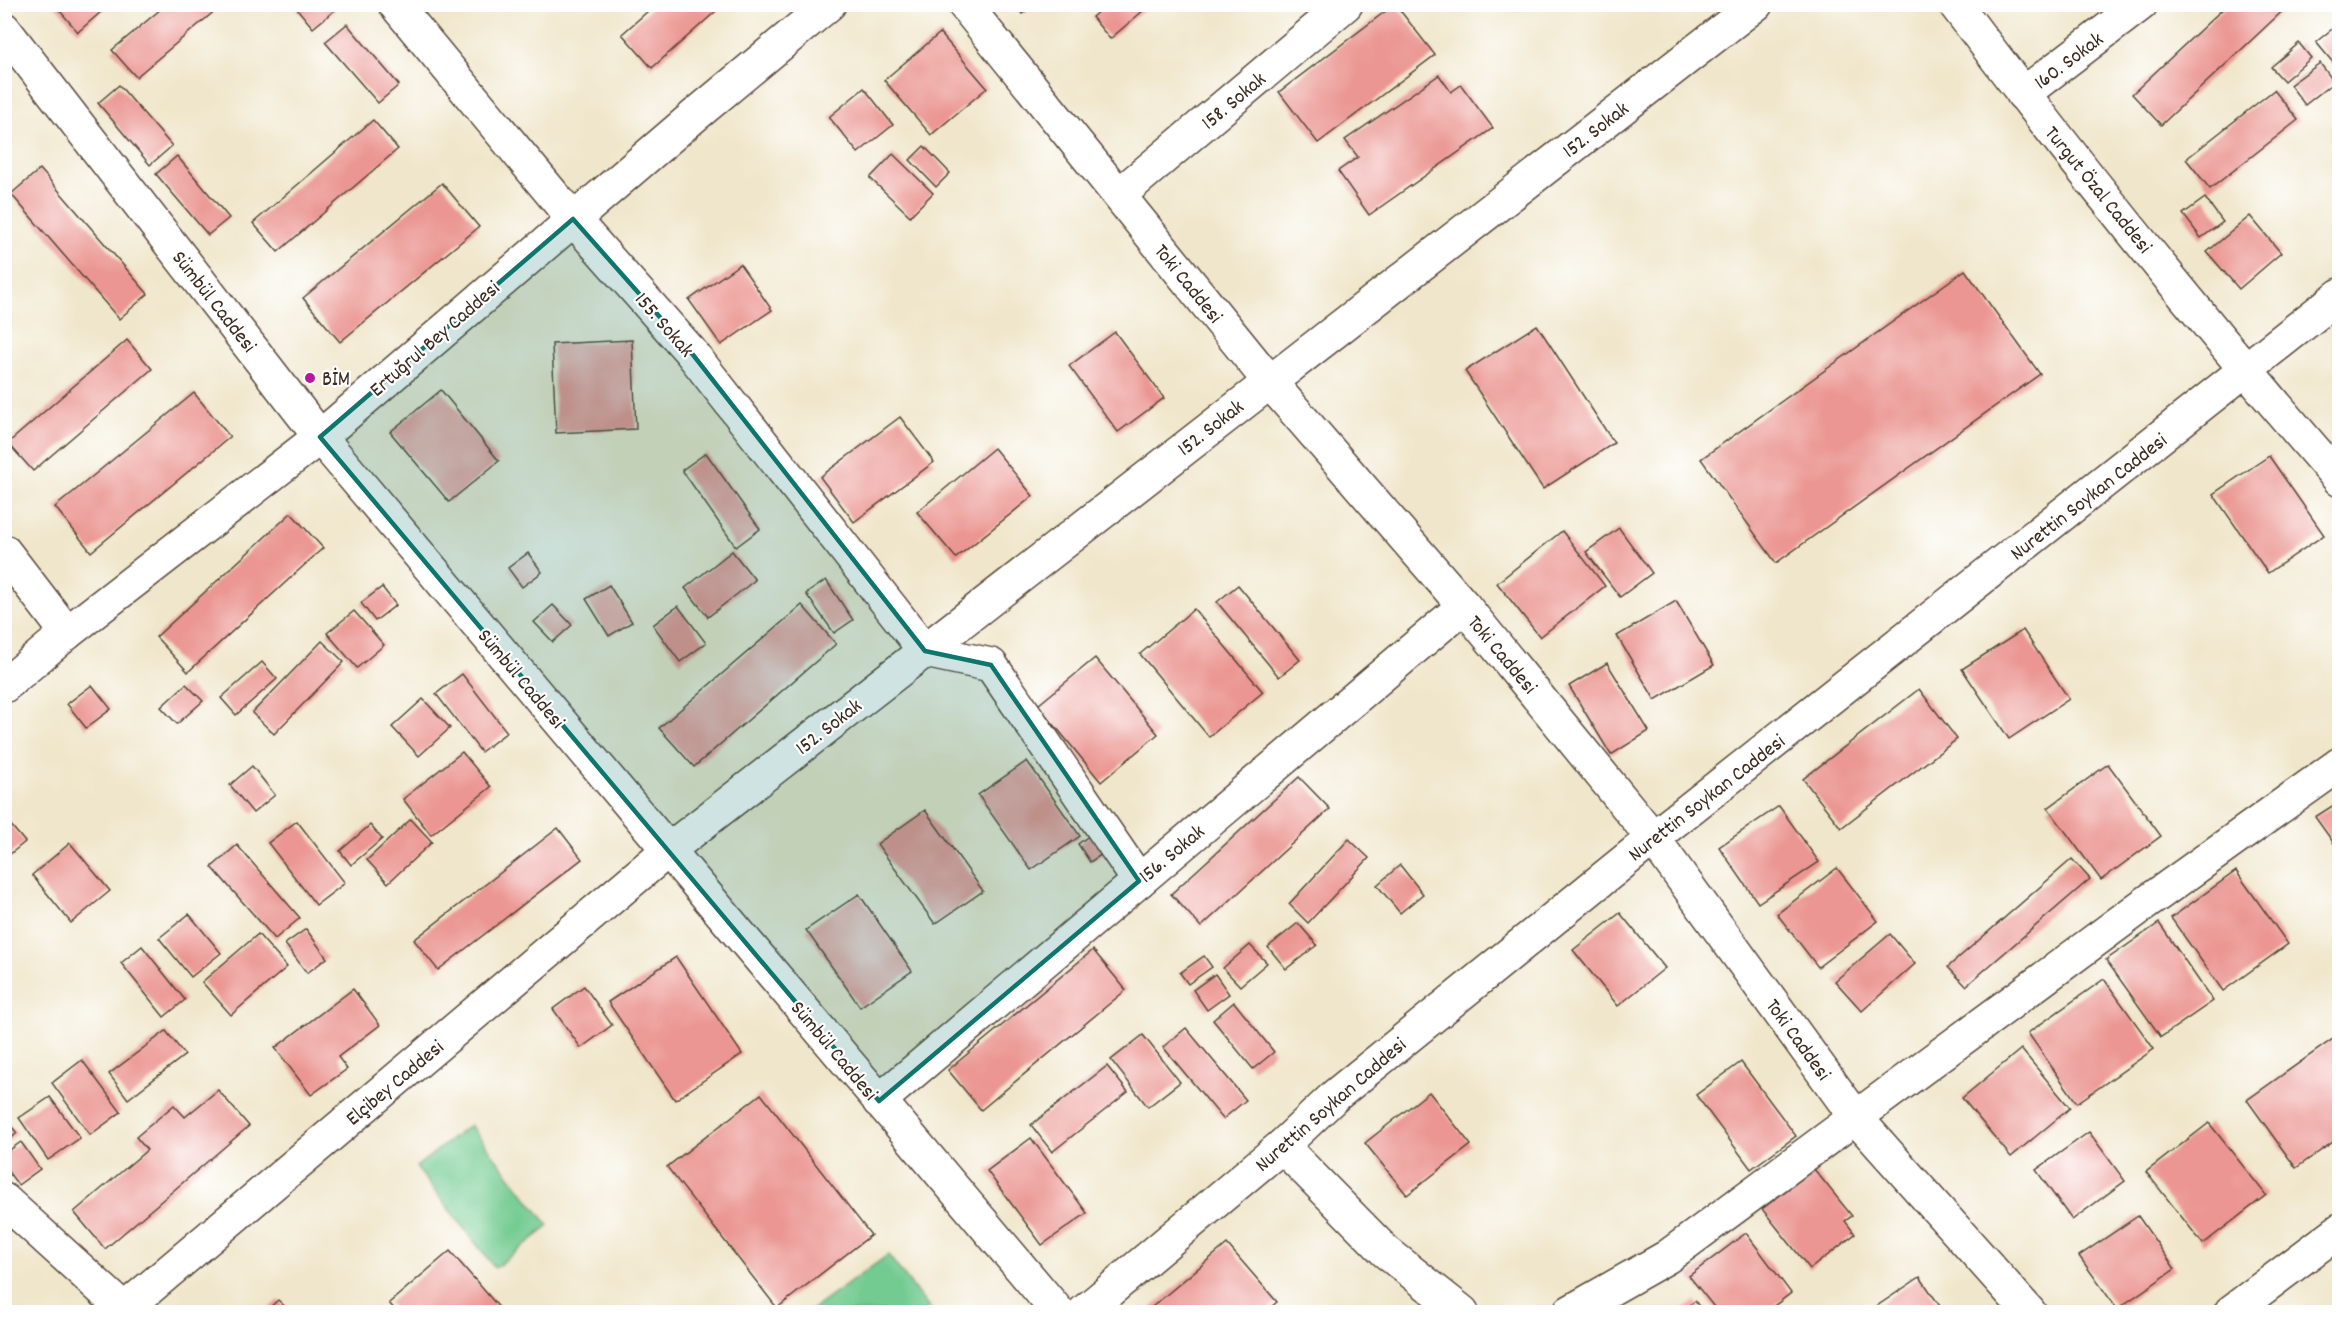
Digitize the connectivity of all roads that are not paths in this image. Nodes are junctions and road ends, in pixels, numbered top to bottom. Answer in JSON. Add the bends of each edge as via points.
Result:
{"nodes":[{"id":1,"x":395,"y":4,"type":"edge"},
{"id":2,"x":828,"y":4,"type":"edge"},
{"id":3,"x":964,"y":4,"type":"edge"},
{"id":4,"x":1346,"y":4,"type":"edge"},
{"id":5,"x":1756,"y":4,"type":"edge"},
{"id":6,"x":1955,"y":4,"type":"edge"},
{"id":7,"x":2141,"y":4,"type":"edge"},
{"id":8,"x":4,"y":29,"type":"edge"},
{"id":9,"x":2023,"y":94,"type":"junction"},
{"id":10,"x":1119,"y":195,"type":"junction"},
{"id":11,"x":573,"y":219,"type":"junction"},
{"id":12,"x":2340,"y":295,"type":"edge"},
{"id":13,"x":2246,"y":371,"type":"junction"},
{"id":14,"x":1269,"y":381,"type":"junction"},
{"id":15,"x":320,"y":436,"type":"junction"},
{"id":16,"x":2340,"y":480,"type":"edge"},
{"id":17,"x":4,"y":551,"type":"edge"},
{"id":18,"x":1464,"y":606,"type":"junction"},
{"id":19,"x":67,"y":633,"type":"junction"},
{"id":20,"x":926,"y":651,"type":"junction"},
{"id":21,"x":4,"y":686,"type":"edge"},
{"id":22,"x":2340,"y":764,"type":"edge"},
{"id":23,"x":1653,"y":838,"type":"junction"},
{"id":24,"x":667,"y":851,"type":"junction"},
{"id":25,"x":1139,"y":881,"type":"junction"},
{"id":26,"x":879,"y":1101,"type":"junction"},
{"id":27,"x":1857,"y":1119,"type":"junction"},
{"id":28,"x":1282,"y":1146,"type":"junction"},
{"id":29,"x":4,"y":1200,"type":"edge"},
{"id":30,"x":2340,"y":1230,"type":"edge"},
{"id":31,"x":124,"y":1312,"type":"edge"},
{"id":32,"x":1058,"y":1312,"type":"edge"},
{"id":33,"x":1084,"y":1312,"type":"edge"},
{"id":34,"x":1462,"y":1312,"type":"edge"},
{"id":35,"x":1569,"y":1312,"type":"edge"},
{"id":36,"x":2029,"y":1312,"type":"edge"},
{"id":37,"x":2232,"y":1312,"type":"edge"}],
"edges":[{"from":1,"to":11,"type":"street","name":"155. Sokak"},
{"from":2,"to":11,"type":"street","name":"Ertuğrul Bey Caddesi"},
{"from":3,"to":10,"type":"street","name":"Toki Caddesi"},
{"from":4,"to":10,"type":"street","name":"158. Sokak"},
{"from":5,"to":14,"type":"street","name":"152. Sokak"},
{"from":6,"to":9,"type":"street","name":"Turgut Özal Caddesi"},
{"from":7,"to":9,"type":"street","name":"160. Sokak"},
{"from":8,"to":15,"type":"street","name":"Sümbül Caddesi"},
{"from":9,"to":13,"type":"street","name":"Turgut Özal Caddesi"},
{"from":10,"to":14,"type":"street","name":"Toki Caddesi"},
{"from":11,"to":15,"type":"street","name":"Ertuğrul Bey Caddesi"},
{"from":11,"to":20,"type":"street","name":"155. Sokak","via":[[690,351]]},
{"from":12,"to":13,"type":"street","name":"Nurettin Soykan Caddesi"},
{"from":13,"to":16,"type":"street","name":"Turgut Özal Caddesi"},
{"from":13,"to":23,"type":"street","name":"Nurettin Soykan Caddesi"},
{"from":14,"to":18,"type":"street","name":"Toki Caddesi"},
{"from":14,"to":20,"type":"street","name":"152. Sokak"},
{"from":15,"to":19,"type":"street","name":"Ertuğrul Bey Caddesi"},
{"from":15,"to":24,"type":"street","name":"Sümbül Caddesi"},
{"from":17,"to":19,"type":"street"},
{"from":18,"to":23,"type":"street","name":"Toki Caddesi"},
{"from":18,"to":25,"type":"street","name":"156. Sokak"},
{"from":19,"to":21,"type":"street","name":"Ertuğrul Bey Caddesi"},
{"from":20,"to":24,"type":"street","name":"152. Sokak"},
{"from":20,"to":25,"type":"street","via":[[991,665]]},
{"from":22,"to":27,"type":"street","via":[[2129,915]]},
{"from":23,"to":27,"type":"street","name":"Toki Caddesi"},
{"from":23,"to":28,"type":"street","name":"Nurettin Soykan Caddesi","via":[[1336,1095]]},
{"from":24,"to":26,"type":"street","name":"Sümbül Caddesi"},
{"from":24,"to":31,"type":"street","name":"Elçibey Caddesi"},
{"from":25,"to":26,"type":"street","name":"156. Sokak"},
{"from":26,"to":32,"type":"street","name":"Sümbül Caddesi"},
{"from":27,"to":35,"type":"street","via":[[1668,1257]]},
{"from":27,"to":36,"type":"street","name":"Toki Caddesi"},
{"from":28,"to":33,"type":"street","name":"Nurettin Soykan Caddesi"},
{"from":28,"to":34,"type":"street","via":[[1385,1251]]},
{"from":29,"to":31,"type":"street"},
{"from":30,"to":37,"type":"street"}]}
